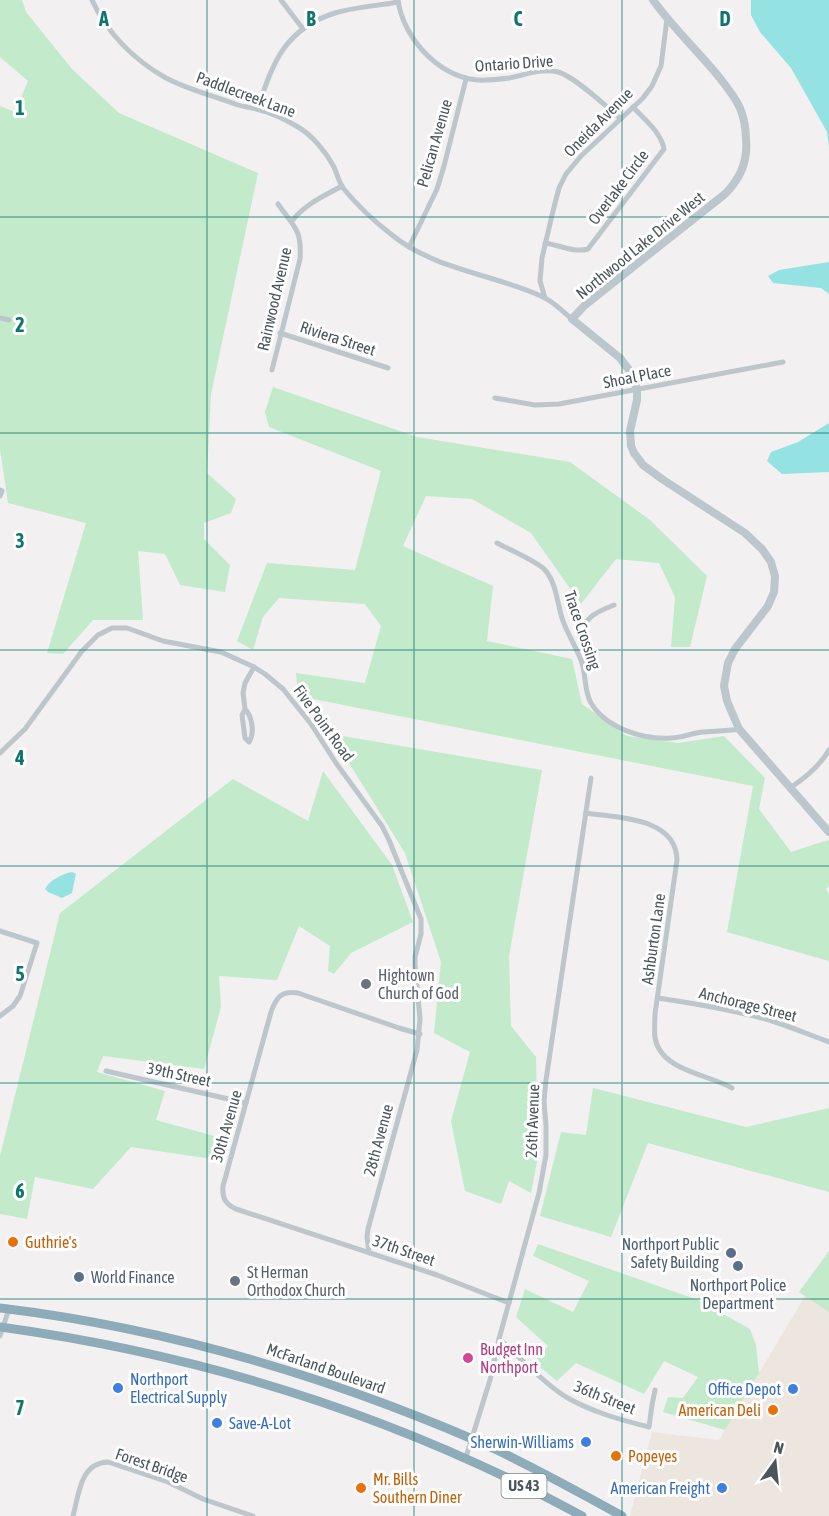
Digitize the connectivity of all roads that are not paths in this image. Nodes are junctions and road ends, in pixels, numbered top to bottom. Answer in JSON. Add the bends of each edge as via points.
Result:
{"nodes":[{"id":1,"x":92,"y":0,"type":"edge"},
{"id":2,"x":281,"y":0,"type":"edge"},
{"id":3,"x":653,"y":0,"type":"edge"},
{"id":4,"x":398,"y":1,"type":"edge"},
{"id":5,"x":667,"y":18,"type":"junction"},
{"id":6,"x":303,"y":29,"type":"junction"},
{"id":7,"x":466,"y":79,"type":"junction"},
{"id":8,"x":633,"y":107,"type":"junction"},
{"id":9,"x":258,"y":109,"type":"junction"},
{"id":10,"x":621,"y":119,"type":"junction"},
{"id":11,"x":342,"y":186,"type":"junction"},
{"id":12,"x":278,"y":204,"type":"dead end"},
{"id":13,"x":292,"y":221,"type":"junction"},
{"id":14,"x":545,"y":243,"type":"junction"},
{"id":15,"x":409,"y":247,"type":"junction"},
{"id":16,"x":540,"y":281,"type":"junction"},
{"id":17,"x":530,"y":292,"type":"junction"},
{"id":18,"x":545,"y":298,"type":"junction"},
{"id":19,"x":0,"y":318,"type":"edge"},
{"id":20,"x":572,"y":319,"type":"junction"},
{"id":21,"x":9,"y":320,"type":"dead end"},
{"id":22,"x":280,"y":333,"type":"junction"},
{"id":23,"x":783,"y":362,"type":"dead end"},
{"id":24,"x":388,"y":368,"type":"dead end"},
{"id":25,"x":272,"y":370,"type":"dead end"},
{"id":26,"x":637,"y":389,"type":"junction"},
{"id":27,"x":495,"y":398,"type":"dead end"},
{"id":28,"x":0,"y":490,"type":"edge"},
{"id":29,"x":0,"y":496,"type":"edge"},
{"id":30,"x":497,"y":543,"type":"dead end"},
{"id":31,"x":614,"y":605,"type":"dead end"},
{"id":32,"x":254,"y":667,"type":"junction"},
{"id":33,"x":585,"y":673,"type":"junction"},
{"id":34,"x":245,"y":708,"type":"junction"},
{"id":35,"x":251,"y":725,"type":"junction"},
{"id":36,"x":243,"y":726,"type":"junction"},
{"id":37,"x":739,"y":729,"type":"junction"},
{"id":38,"x":829,"y":750,"type":"edge"},
{"id":39,"x":0,"y":753,"type":"edge"},
{"id":40,"x":591,"y":778,"type":"dead end"},
{"id":41,"x":790,"y":788,"type":"junction"},
{"id":42,"x":586,"y":813,"type":"junction"},
{"id":43,"x":829,"y":832,"type":"edge"},
{"id":44,"x":0,"y":931,"type":"edge"},
{"id":45,"x":658,"y":998,"type":"junction"},
{"id":46,"x":0,"y":1017,"type":"edge"},
{"id":47,"x":420,"y":1034,"type":"junction"},
{"id":48,"x":829,"y":1042,"type":"edge"},
{"id":49,"x":106,"y":1071,"type":"dead end"},
{"id":50,"x":732,"y":1088,"type":"dead end"},
{"id":51,"x":246,"y":1103,"type":"junction"},
{"id":52,"x":290,"y":1226,"type":"joint"},
{"id":53,"x":369,"y":1253,"type":"junction"},
{"id":54,"x":509,"y":1303,"type":"junction"},
{"id":55,"x":5,"y":1308,"type":"edge"},
{"id":56,"x":1,"y":1330,"type":"edge"},
{"id":57,"x":500,"y":1339,"type":"junction"},
{"id":58,"x":655,"y":1390,"type":"dead end"},
{"id":59,"x":472,"y":1439,"type":"junction"},
{"id":60,"x":466,"y":1458,"type":"junction"},
{"id":61,"x":73,"y":1516,"type":"edge"},
{"id":62,"x":253,"y":1516,"type":"edge"},
{"id":63,"x":582,"y":1516,"type":"edge"},
{"id":64,"x":622,"y":1516,"type":"edge"}],
"edges":[{"from":1,"to":9,"type":"street","name":"Paddlecreek Lane","via":[[118,40],[146,65],[194,90]]},
{"from":2,"to":6,"type":"street"},
{"from":3,"to":5,"type":"street","name":"Northwood Lake Drive West"},
{"from":4,"to":6,"type":"street","via":[[335,13]]},
{"from":4,"to":7,"type":"street","name":"Ontario Drive","via":[[406,26],[419,45],[442,67]]},
{"from":5,"to":8,"type":"street","name":"Oneida Avenue","via":[[659,73]]},
{"from":5,"to":20,"type":"street","name":"Northwood Lake Drive West","via":[[737,102],[746,131],[745,161],[725,194]]},
{"from":6,"to":9,"type":"street","via":[[279,54]]},
{"from":7,"to":10,"type":"street","name":"Ontario Drive","via":[[483,81],[537,71],[560,72]]},
{"from":7,"to":15,"type":"street","name":"Pelican Avenue","via":[[437,189]]},
{"from":8,"to":10,"type":"street","name":"Oneida Avenue"},
{"from":8,"to":14,"type":"street","name":"Overlake Circle","via":[[658,134],[663,148],[588,249],[572,250]]},
{"from":9,"to":11,"type":"street","name":"Paddlecreek Lane","via":[[284,120],[316,142]]},
{"from":10,"to":14,"type":"street","name":"Oneida Avenue","via":[[566,174],[556,195]]},
{"from":11,"to":13,"type":"street","via":[[308,205]]},
{"from":11,"to":15,"type":"street","name":"Paddlecreek Lane"},
{"from":12,"to":13,"type":"street","name":"Rainwood Avenue"},
{"from":13,"to":22,"type":"street","name":"Rainwood Avenue","via":[[301,244],[300,259]]},
{"from":14,"to":16,"type":"street","name":"Oneida Avenue"},
{"from":15,"to":17,"type":"street","name":"Paddlecreek Lane"},
{"from":16,"to":17,"type":"street"},
{"from":16,"to":18,"type":"street","name":"Oneida Avenue"},
{"from":17,"to":18,"type":"street","name":"Paddlecreek Lane"},
{"from":18,"to":20,"type":"street","name":"Paddlecreek Lane"},
{"from":19,"to":21,"type":"street"},
{"from":20,"to":26,"type":"street","name":"Northwood Lake Drive West","via":[[620,358]]},
{"from":22,"to":24,"type":"street","name":"Riviera Street"},
{"from":22,"to":25,"type":"street","name":"Rainwood Avenue"},
{"from":23,"to":26,"type":"street","name":"Shoal Place"},
{"from":26,"to":27,"type":"street","name":"Shoal Place","via":[[559,404],[536,405]]},
{"from":26,"to":37,"type":"street","via":[[630,438],[643,465],[745,533],[771,562],[776,584],[772,599],[735,649],[726,670],[727,700]]},
{"from":28,"to":29,"type":"street"},
{"from":30,"to":33,"type":"street","name":"Trace Crossing","via":[[543,567],[552,579],[563,622]]},
{"from":31,"to":33,"type":"street","via":[[594,613],[587,621],[582,640],[587,658]]},
{"from":32,"to":34,"type":"street","via":[[245,683]]},
{"from":32,"to":39,"type":"street","name":"Five Point Road","via":[[221,652],[163,641],[127,628],[112,628],[82,651],[25,729]]},
{"from":32,"to":47,"type":"street","name":"Five Point Road","via":[[283,689],[304,715],[389,840],[421,919],[415,957]]},
{"from":33,"to":37,"type":"street","name":"Trace Crossing","via":[[591,704],[614,725],[628,731],[665,738]]},
{"from":34,"to":35,"type":"street"},
{"from":34,"to":36,"type":"street"},
{"from":35,"to":36,"type":"street"},
{"from":35,"to":36,"type":"street","via":[[249,744]]},
{"from":37,"to":41,"type":"street"},
{"from":38,"to":41,"type":"street","via":[[804,779]]},
{"from":40,"to":42,"type":"street","name":"26th Avenue"},
{"from":41,"to":43,"type":"street"},
{"from":42,"to":45,"type":"street","name":"Ashburton Lane","via":[[653,825],[666,833],[677,853]]},
{"from":42,"to":54,"type":"street","name":"26th Avenue","via":[[546,1080],[545,1163]]},
{"from":44,"to":46,"type":"street","via":[[37,943],[21,996]]},
{"from":45,"to":48,"type":"street","name":"Anchorage Street","via":[[756,1017]]},
{"from":45,"to":50,"type":"street","name":"Ashburton Lane","via":[[655,1036],[665,1057],[677,1066]]},
{"from":47,"to":51,"type":"street","name":"30th Avenue","via":[[298,993],[283,993],[271,1012]]},
{"from":47,"to":53,"type":"street","name":"28th Avenue","via":[[366,1236]]},
{"from":49,"to":51,"type":"street","name":"39th Street"},
{"from":51,"to":52,"type":"street","name":"30th Avenue","via":[[222,1193],[224,1200],[229,1206]]},
{"from":52,"to":53,"type":"street","name":"37th Street"},
{"from":53,"to":54,"type":"street","name":"37th Street"},
{"from":54,"to":57,"type":"street","name":"26th Avenue"},
{"from":55,"to":56,"type":"street"},
{"from":55,"to":59,"type":"highway","name":"McFarland Boulevard","number":"US 43","via":[[139,1331],[269,1364]]},
{"from":56,"to":60,"type":"highway","name":"McFarland Boulevard","number":"US 43","via":[[111,1345],[244,1377],[356,1414]]},
{"from":57,"to":58,"type":"street","name":"36th Street","via":[[554,1389],[610,1416],[649,1427]]},
{"from":57,"to":59,"type":"street","name":"26th Avenue"},
{"from":59,"to":60,"type":"street","name":"26th Avenue"},
{"from":59,"to":64,"type":"highway","name":"McFarland Boulevard","number":"US 43"},
{"from":60,"to":63,"type":"highway","name":"McFarland Boulevard","number":"US 43"},
{"from":61,"to":62,"type":"street","name":"Forest Bridge","via":[[87,1471],[108,1462]]}]}
